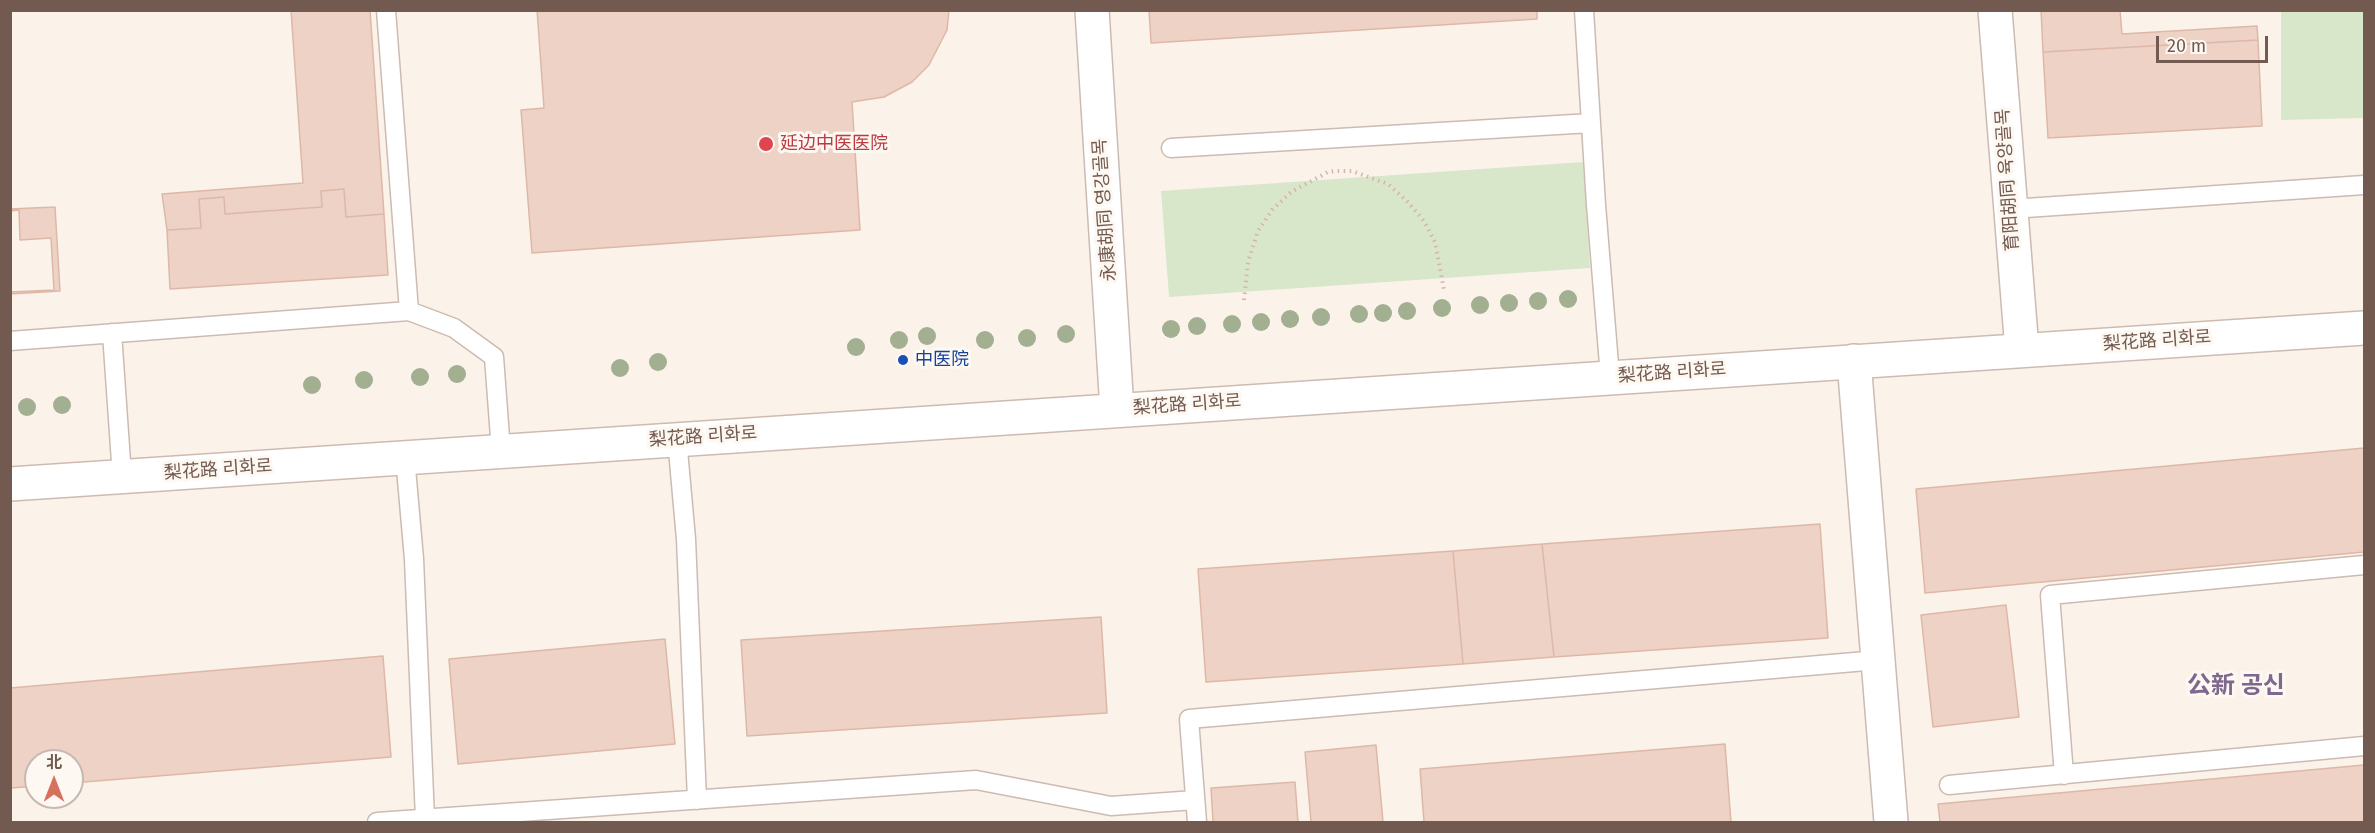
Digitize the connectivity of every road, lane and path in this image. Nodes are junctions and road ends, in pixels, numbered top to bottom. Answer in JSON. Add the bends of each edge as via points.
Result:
{"nodes":[{"id":1,"x":386,"y":10,"type":"edge"},
{"id":2,"x":1092,"y":10,"type":"edge"},
{"id":3,"x":1584,"y":10,"type":"edge"},
{"id":4,"x":1995,"y":10,"type":"edge"},
{"id":5,"x":1591,"y":123,"type":"junction"},
{"id":6,"x":1171,"y":148,"type":"dead end"},
{"id":7,"x":2364,"y":185,"type":"edge"},
{"id":8,"x":2011,"y":209,"type":"junction"},
{"id":9,"x":1444,"y":290,"type":"dead end"},
{"id":10,"x":1244,"y":300,"type":"dead end"},
{"id":11,"x":409,"y":311,"type":"junction"},
{"id":12,"x":2364,"y":328,"type":"edge"},
{"id":13,"x":112,"y":333,"type":"junction"},
{"id":14,"x":10,"y":340,"type":"edge"},
{"id":15,"x":2022,"y":350,"type":"junction"},
{"id":16,"x":1854,"y":361,"type":"junction"},
{"id":17,"x":1610,"y":377,"type":"junction"},
{"id":18,"x":1117,"y":410,"type":"junction"},
{"id":19,"x":677,"y":439,"type":"junction"},
{"id":20,"x":501,"y":451,"type":"junction"},
{"id":21,"x":405,"y":457,"type":"junction"},
{"id":22,"x":122,"y":476,"type":"junction"},
{"id":23,"x":10,"y":484,"type":"edge"},
{"id":24,"x":2364,"y":565,"type":"edge"},
{"id":25,"x":1878,"y":660,"type":"junction"},
{"id":26,"x":2364,"y":746,"type":"edge"},
{"id":27,"x":2064,"y":775,"type":"junction"},
{"id":28,"x":1948,"y":785,"type":"dead end"},
{"id":29,"x":697,"y":800,"type":"junction"},
{"id":30,"x":1195,"y":800,"type":"junction"},
{"id":31,"x":424,"y":819,"type":"junction"},
{"id":32,"x":377,"y":822,"type":"edge"},
{"id":33,"x":1197,"y":822,"type":"edge"},
{"id":34,"x":1891,"y":822,"type":"edge"}],
"edges":[{"from":1,"to":11,"type":"lane"},
{"from":2,"to":18,"type":"street","name":"永康胡同 영강골목"},
{"from":3,"to":5,"type":"lane"},
{"from":4,"to":8,"type":"street","name":"育阳胡同 육양골목"},
{"from":5,"to":6,"type":"lane"},
{"from":5,"to":17,"type":"lane"},
{"from":7,"to":8,"type":"lane"},
{"from":8,"to":15,"type":"street","name":"育阳胡同 육양골목"},
{"from":9,"to":10,"type":"path","via":[[1435,242],[1406,200],[1388,184],[1352,171],[1336,171],[1291,192],[1272,210],[1258,231],[1248,261]]},
{"from":11,"to":13,"type":"lane"},
{"from":11,"to":20,"type":"lane","via":[[454,328],[494,357]]},
{"from":12,"to":15,"type":"street","name":"梨花路 리화로"},
{"from":13,"to":14,"type":"lane"},
{"from":13,"to":22,"type":"lane"},
{"from":15,"to":16,"type":"street","name":"梨花路 리화로"},
{"from":16,"to":17,"type":"street","name":"梨花路 리화로"},
{"from":16,"to":25,"type":"street"},
{"from":17,"to":18,"type":"street","name":"梨花路 리화로"},
{"from":18,"to":19,"type":"street","name":"梨花路 리화로"},
{"from":19,"to":20,"type":"street","name":"梨花路 리화로"},
{"from":19,"to":29,"type":"lane","via":[[686,539]]},
{"from":20,"to":21,"type":"street","name":"梨花路 리화로"},
{"from":21,"to":22,"type":"street","name":"梨花路 리화로"},
{"from":21,"to":31,"type":"lane","via":[[414,559]]},
{"from":22,"to":23,"type":"street","name":"梨花路 리화로"},
{"from":24,"to":27,"type":"lane","via":[[2050,595]]},
{"from":25,"to":30,"type":"lane","via":[[1189,719]]},
{"from":25,"to":34,"type":"street"},
{"from":26,"to":27,"type":"lane"},
{"from":27,"to":28,"type":"lane"},
{"from":29,"to":30,"type":"lane","via":[[976,780],[1111,806]]},
{"from":29,"to":31,"type":"lane"},
{"from":30,"to":33,"type":"lane"},
{"from":31,"to":32,"type":"lane"}]}
